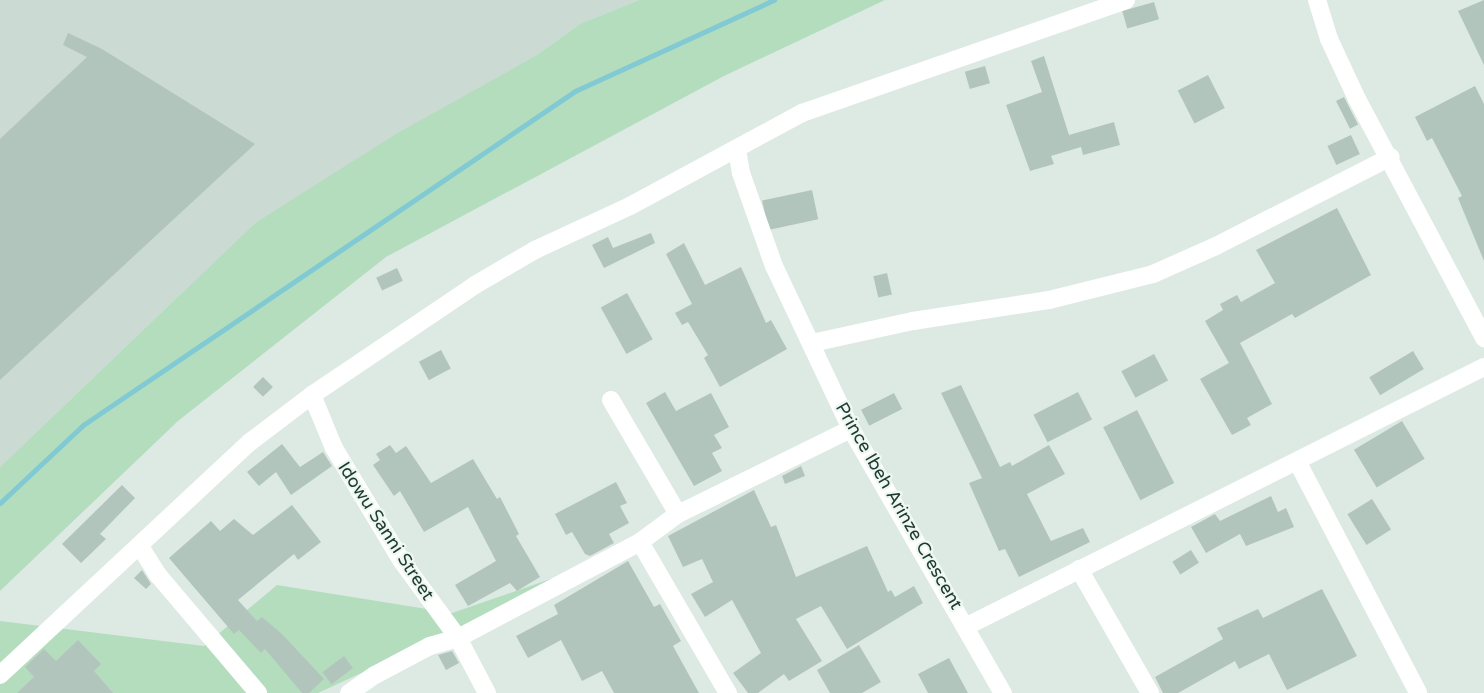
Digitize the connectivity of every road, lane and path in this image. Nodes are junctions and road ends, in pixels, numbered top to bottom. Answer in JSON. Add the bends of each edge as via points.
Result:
{"nodes":[{"id":1,"x":1126,"y":0,"type":"edge"},
{"id":2,"x":1317,"y":0,"type":"edge"},
{"id":3,"x":737,"y":150,"type":"junction"},
{"id":4,"x":1390,"y":157,"type":"junction"},
{"id":5,"x":1484,"y":338,"type":"edge"},
{"id":6,"x":812,"y":343,"type":"junction"},
{"id":7,"x":1484,"y":367,"type":"edge"},
{"id":8,"x":312,"y":395,"type":"junction"},
{"id":9,"x":611,"y":400,"type":"dead end"},
{"id":10,"x":851,"y":429,"type":"junction"},
{"id":11,"x":1298,"y":463,"type":"junction"},
{"id":12,"x":678,"y":514,"type":"junction"},
{"id":13,"x":640,"y":542,"type":"junction"},
{"id":14,"x":141,"y":548,"type":"junction"},
{"id":15,"x":1079,"y":569,"type":"junction"},
{"id":16,"x":967,"y":626,"type":"junction"},
{"id":17,"x":458,"y":638,"type":"junction"},
{"id":18,"x":0,"y":675,"type":"edge"},
{"id":19,"x":258,"y":693,"type":"edge"},
{"id":20,"x":349,"y":693,"type":"edge"},
{"id":21,"x":487,"y":693,"type":"edge"},
{"id":22,"x":728,"y":693,"type":"edge"},
{"id":23,"x":1002,"y":693,"type":"edge"},
{"id":24,"x":1150,"y":693,"type":"edge"},
{"id":25,"x":1418,"y":693,"type":"edge"}],
"edges":[{"from":1,"to":3,"type":"street","via":[[802,113]]},
{"from":2,"to":4,"type":"street","via":[[1329,39]]},
{"from":3,"to":6,"type":"street","name":"Prince Ibeh Arinze Crescent","via":[[741,173],[774,266]]},
{"from":3,"to":8,"type":"street","via":[[688,171],[630,206],[535,249]]},
{"from":4,"to":5,"type":"street"},
{"from":4,"to":6,"type":"street","via":[[1153,274],[1049,300],[913,321]]},
{"from":6,"to":10,"type":"street","name":"Prince Ibeh Arinze Crescent"},
{"from":7,"to":11,"type":"street"},
{"from":8,"to":14,"type":"street","via":[[208,480]]},
{"from":8,"to":17,"type":"street","name":"Idowu Sanni Street","via":[[334,448],[379,525]]},
{"from":9,"to":12,"type":"street"},
{"from":10,"to":12,"type":"street"},
{"from":10,"to":16,"type":"street","name":"Prince Ibeh Arinze Crescent"},
{"from":11,"to":15,"type":"street"},
{"from":11,"to":25,"type":"street"},
{"from":12,"to":13,"type":"street"},
{"from":13,"to":17,"type":"street"},
{"from":13,"to":22,"type":"street"},
{"from":14,"to":18,"type":"street","via":[[64,612]]},
{"from":14,"to":19,"type":"street","via":[[158,575]]},
{"from":15,"to":16,"type":"street"},
{"from":15,"to":24,"type":"street"},
{"from":16,"to":23,"type":"street","name":"Prince Ibeh Arinze Crescent"},
{"from":17,"to":20,"type":"street","via":[[430,646]]},
{"from":17,"to":21,"type":"street","name":"Idowu Sanni Street"}]}
